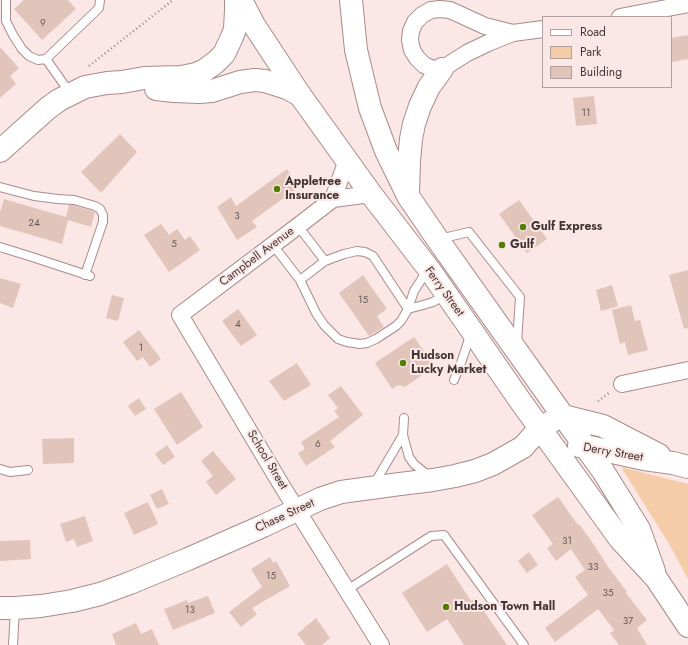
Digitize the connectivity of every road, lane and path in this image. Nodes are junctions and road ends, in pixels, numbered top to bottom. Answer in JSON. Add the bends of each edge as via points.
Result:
{"nodes":[{"id":1,"x":6,"y":0,"type":"edge"},
{"id":2,"x":100,"y":0,"type":"edge"},
{"id":3,"x":173,"y":0,"type":"edge"},
{"id":4,"x":236,"y":0,"type":"edge"},
{"id":5,"x":242,"y":0,"type":"edge"},
{"id":6,"x":351,"y":0,"type":"edge"},
{"id":7,"x":688,"y":4,"type":"edge"},
{"id":8,"x":625,"y":16,"type":"edge"},
{"id":9,"x":542,"y":29,"type":"edge"},
{"id":10,"x":513,"y":33,"type":"junction"},
{"id":11,"x":46,"y":59,"type":"junction"},
{"id":12,"x":88,"y":66,"type":"dead end"},
{"id":13,"x":442,"y":69,"type":"junction"},
{"id":14,"x":122,"y":82,"type":"junction"},
{"id":15,"x":71,"y":94,"type":"junction"},
{"id":16,"x":300,"y":95,"type":"junction"},
{"id":17,"x":0,"y":151,"type":"edge"},
{"id":18,"x":347,"y":160,"type":"junction"},
{"id":19,"x":0,"y":187,"type":"edge"},
{"id":20,"x":371,"y":194,"type":"junction"},
{"id":21,"x":408,"y":196,"type":"junction"},
{"id":22,"x":333,"y":199,"type":"junction"},
{"id":23,"x":298,"y":226,"type":"junction"},
{"id":24,"x":438,"y":240,"type":"junction"},
{"id":25,"x":273,"y":245,"type":"junction"},
{"id":26,"x":0,"y":248,"type":"edge"},
{"id":27,"x":325,"y":261,"type":"junction"},
{"id":28,"x":430,"y":272,"type":"junction"},
{"id":29,"x":300,"y":280,"type":"junction"},
{"id":30,"x":446,"y":294,"type":"junction"},
{"id":31,"x":408,"y":309,"type":"junction"},
{"id":32,"x":180,"y":315,"type":"joint"},
{"id":33,"x":472,"y":331,"type":"junction"},
{"id":34,"x":516,"y":350,"type":"junction"},
{"id":35,"x":688,"y":370,"type":"edge"},
{"id":36,"x":454,"y":380,"type":"dead end"},
{"id":37,"x":622,"y":384,"type":"dead end"},
{"id":38,"x":563,"y":416,"type":"junction"},
{"id":39,"x":404,"y":418,"type":"dead end"},
{"id":40,"x":540,"y":428,"type":"junction"},
{"id":41,"x":403,"y":435,"type":"junction"},
{"id":42,"x":585,"y":446,"type":"junction"},
{"id":43,"x":523,"y":447,"type":"junction"},
{"id":44,"x":553,"y":447,"type":"junction"},
{"id":45,"x":680,"y":465,"type":"edge"},
{"id":46,"x":0,"y":469,"type":"edge"},
{"id":47,"x":28,"y":470,"type":"dead end"},
{"id":48,"x":433,"y":480,"type":"junction"},
{"id":49,"x":372,"y":487,"type":"junction"},
{"id":50,"x":297,"y":510,"type":"junction"},
{"id":51,"x":656,"y":578,"type":"junction"},
{"id":52,"x":347,"y":590,"type":"junction"},
{"id":53,"x":8,"y":608,"type":"edge"},
{"id":54,"x":688,"y":626,"type":"edge"},
{"id":55,"x":13,"y":645,"type":"edge"},
{"id":56,"x":381,"y":645,"type":"edge"},
{"id":57,"x":524,"y":645,"type":"edge"}],
"edges":[{"from":1,"to":11,"type":"lane","via":[[6,21],[22,50],[38,60]]},
{"from":2,"to":11,"type":"lane","via":[[99,8]]},
{"from":3,"to":12,"type":"path"},
{"from":4,"to":14,"type":"main road","via":[[235,29],[232,37],[224,54],[205,70],[180,77],[144,78]]},
{"from":5,"to":16,"type":"main road","name":"Ferry Street","via":[[254,25]]},
{"from":6,"to":21,"type":"main road","name":"Ferry Street","via":[[356,50],[370,108],[386,151]]},
{"from":7,"to":8,"type":"street"},
{"from":9,"to":10,"type":"street"},
{"from":10,"to":13,"type":"street","via":[[467,53]]},
{"from":10,"to":13,"type":"street","via":[[486,26],[450,10],[431,10],[415,22],[410,40],[412,50],[424,65]]},
{"from":11,"to":15,"type":"lane"},
{"from":13,"to":21,"type":"main road","via":[[429,87],[414,124]]},
{"from":14,"to":15,"type":"main road","via":[[85,87]]},
{"from":14,"to":16,"type":"main road","via":[[166,90],[199,92],[255,80],[287,88]]},
{"from":15,"to":17,"type":"main road","via":[[48,108]]},
{"from":16,"to":18,"type":"main road","name":"Ferry Street"},
{"from":18,"to":20,"type":"main road","name":"Ferry Street"},
{"from":18,"to":22,"type":"street"},
{"from":19,"to":26,"type":"lane","via":[[34,196],[74,200],[95,206],[103,215],[88,276]]},
{"from":20,"to":22,"type":"street"},
{"from":20,"to":28,"type":"main road","name":"Ferry Street"},
{"from":21,"to":24,"type":"main road","name":"Ferry Street"},
{"from":22,"to":23,"type":"street","name":"Campbell Avenue"},
{"from":23,"to":25,"type":"street","name":"Campbell Avenue"},
{"from":23,"to":27,"type":"lane"},
{"from":24,"to":34,"type":"main road","name":"Ferry Street"},
{"from":24,"to":34,"type":"lane","via":[[469,232],[520,298]]},
{"from":25,"to":29,"type":"lane"},
{"from":25,"to":32,"type":"street","name":"Campbell Avenue"},
{"from":27,"to":29,"type":"lane"},
{"from":27,"to":31,"type":"lane","via":[[357,251],[373,256]]},
{"from":28,"to":30,"type":"main road","name":"Ferry Street"},
{"from":28,"to":31,"type":"lane","via":[[423,277],[414,291]]},
{"from":29,"to":31,"type":"lane","via":[[324,325],[338,339],[347,342],[360,344],[376,339],[396,326]]},
{"from":30,"to":31,"type":"lane","via":[[433,302]]},
{"from":30,"to":33,"type":"main road","name":"Ferry Street"},
{"from":32,"to":50,"type":"street","name":"School Street"},
{"from":33,"to":36,"type":"lane"},
{"from":33,"to":40,"type":"main road","name":"Ferry Street"},
{"from":34,"to":38,"type":"main road","name":"Ferry Street"},
{"from":35,"to":37,"type":"street"},
{"from":38,"to":40,"type":"main road","name":"Chase Street"},
{"from":38,"to":42,"type":"main road","name":"Ferry Street"},
{"from":38,"to":45,"type":"main road","name":"Derry Street","via":[[603,426]]},
{"from":39,"to":41,"type":"lane"},
{"from":40,"to":43,"type":"main road","name":"Chase Street"},
{"from":40,"to":44,"type":"main road","name":"Ferry Street"},
{"from":41,"to":48,"type":"lane","via":[[409,457]]},
{"from":41,"to":49,"type":"lane"},
{"from":42,"to":44,"type":"main road","name":"Derry Street"},
{"from":42,"to":45,"type":"main road","name":"Derry Street"},
{"from":42,"to":51,"type":"main road","name":"Ferry Street","via":[[639,529]]},
{"from":43,"to":44,"type":"main road","name":"Derry Street"},
{"from":43,"to":48,"type":"main road","name":"Chase Street","via":[[475,471]]},
{"from":44,"to":51,"type":"main road","name":"Ferry Street","via":[[620,539]]},
{"from":46,"to":47,"type":"lane","via":[[10,472]]},
{"from":48,"to":49,"type":"main road","name":"Chase Street"},
{"from":49,"to":50,"type":"main road","name":"Chase Street","via":[[341,492]]},
{"from":50,"to":52,"type":"street","name":"School Street"},
{"from":50,"to":53,"type":"main road","name":"Chase Street","via":[[188,560],[100,594],[41,606]]},
{"from":51,"to":54,"type":"main road","name":"Ferry Street"},
{"from":52,"to":56,"type":"street","name":"School Street"},
{"from":52,"to":57,"type":"lane","via":[[431,536],[444,535]]},
{"from":53,"to":55,"type":"lane"}]}
